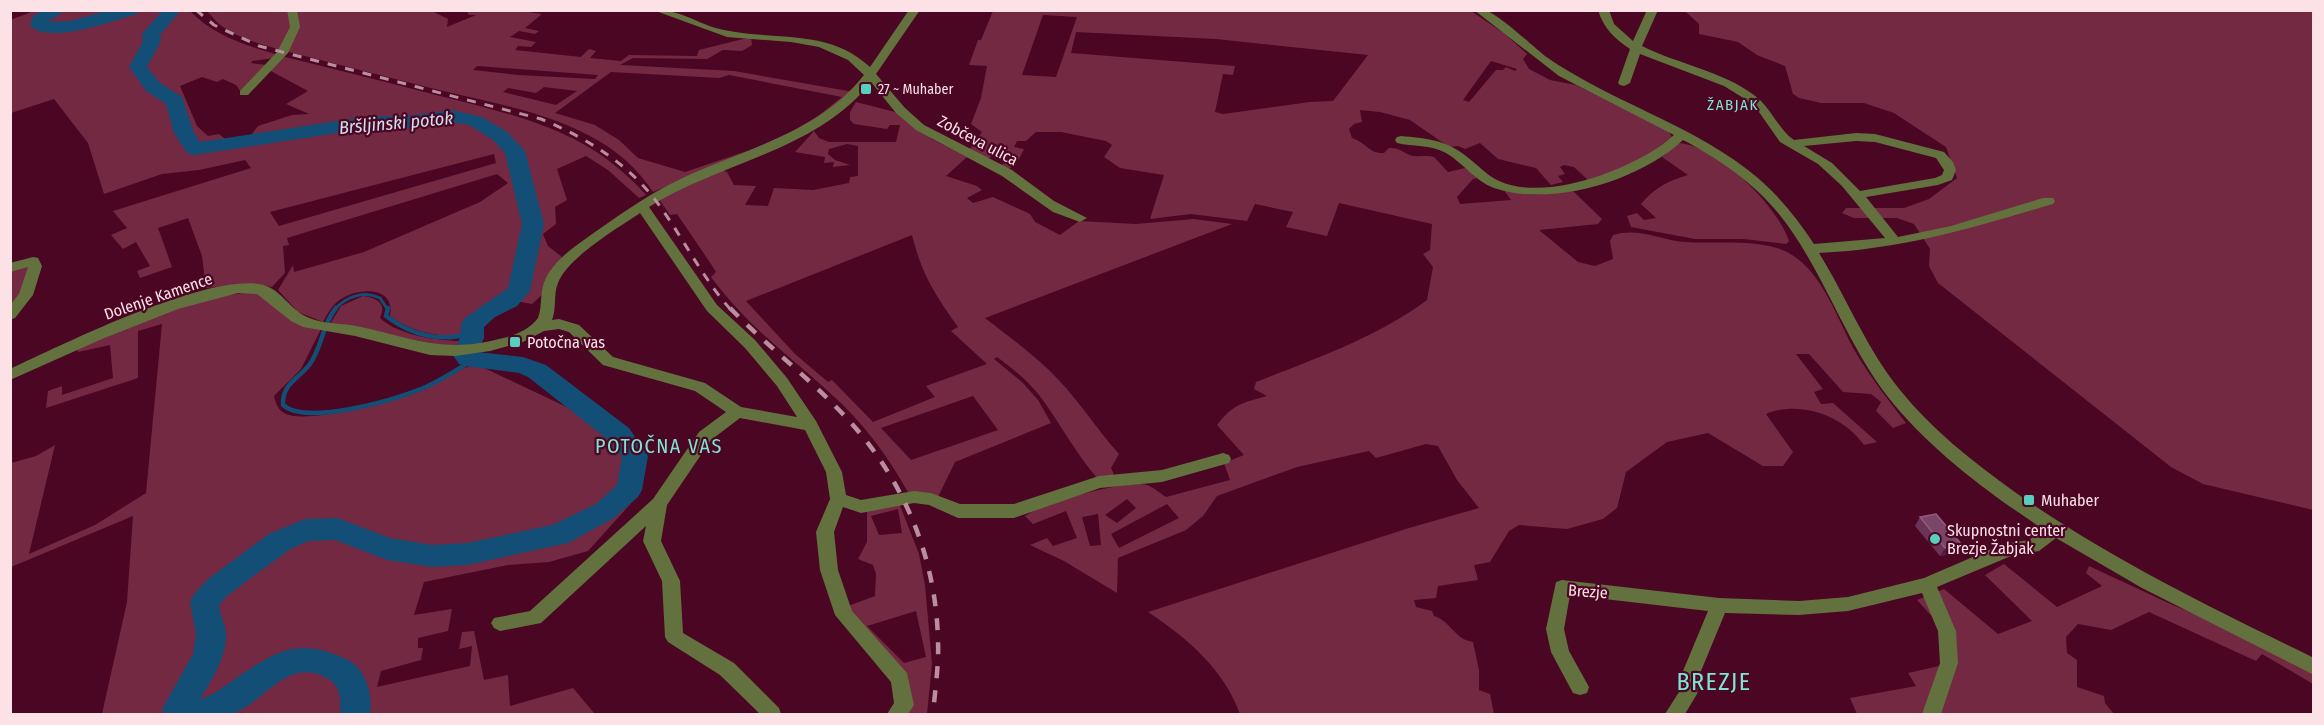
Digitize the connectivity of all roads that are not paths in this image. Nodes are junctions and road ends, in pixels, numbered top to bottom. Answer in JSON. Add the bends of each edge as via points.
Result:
{"nodes":[{"id":1,"x":292,"y":10,"type":"edge"},
{"id":2,"x":658,"y":10,"type":"edge"},
{"id":3,"x":915,"y":10,"type":"edge"},
{"id":4,"x":1479,"y":10,"type":"edge"},
{"id":5,"x":1603,"y":10,"type":"edge"},
{"id":6,"x":1653,"y":10,"type":"edge"},
{"id":7,"x":1636,"y":48,"type":"junction"},
{"id":8,"x":870,"y":77,"type":"junction"},
{"id":9,"x":1624,"y":82,"type":"dead end"},
{"id":10,"x":244,"y":93,"type":"dead end"},
{"id":11,"x":1682,"y":134,"type":"junction"},
{"id":12,"x":1401,"y":140,"type":"dead end"},
{"id":13,"x":1793,"y":144,"type":"junction"},
{"id":14,"x":1857,"y":195,"type":"junction"},
{"id":15,"x":2048,"y":201,"type":"dead end"},
{"id":16,"x":642,"y":207,"type":"junction"},
{"id":17,"x":1080,"y":218,"type":"dead end"},
{"id":18,"x":1894,"y":241,"type":"junction"},
{"id":19,"x":1808,"y":249,"type":"junction"},
{"id":20,"x":10,"y":268,"type":"edge"},
{"id":21,"x":10,"y":315,"type":"edge"},
{"id":22,"x":541,"y":326,"type":"junction"},
{"id":23,"x":10,"y":375,"type":"edge"},
{"id":24,"x":737,"y":412,"type":"junction"},
{"id":25,"x":810,"y":425,"type":"junction"},
{"id":26,"x":1223,"y":459,"type":"dead end"},
{"id":27,"x":838,"y":499,"type":"junction"},
{"id":28,"x":659,"y":504,"type":"junction"},
{"id":29,"x":2054,"y":530,"type":"junction"},
{"id":30,"x":1927,"y":584,"type":"junction"},
{"id":31,"x":1719,"y":605,"type":"junction"},
{"id":32,"x":500,"y":623,"type":"dead end"},
{"id":33,"x":2313,"y":668,"type":"edge"},
{"id":34,"x":1580,"y":687,"type":"dead end"},
{"id":35,"x":772,"y":714,"type":"edge"},
{"id":36,"x":896,"y":714,"type":"edge"},
{"id":37,"x":1675,"y":714,"type":"edge"},
{"id":38,"x":1932,"y":714,"type":"edge"}],
"edges":[{"from":1,"to":10,"type":"street","via":[[295,27],[282,53]]},
{"from":2,"to":8,"type":"street","via":[[727,34],[832,47],[852,58]]},
{"from":3,"to":8,"type":"street"},
{"from":4,"to":11,"type":"street","via":[[1577,81]]},
{"from":5,"to":7,"type":"street","via":[[1615,31]]},
{"from":6,"to":7,"type":"street"},
{"from":7,"to":9,"type":"street"},
{"from":7,"to":13,"type":"street","via":[[1743,92],[1766,114],[1780,135]]},
{"from":8,"to":16,"type":"street","via":[[836,111],[794,137],[693,178]]},
{"from":8,"to":17,"type":"street","name":"Zobčeva ulica","via":[[908,118],[938,141],[1007,172],[1048,206]]},
{"from":11,"to":12,"type":"street","via":[[1643,164],[1549,192],[1500,186],[1479,176],[1454,153],[1431,142]]},
{"from":11,"to":19,"type":"street","via":[[1763,189],[1781,207]]},
{"from":13,"to":14,"type":"street","via":[[1828,166]]},
{"from":13,"to":14,"type":"street","via":[[1875,138],[1940,155],[1950,170],[1947,177],[1938,181]]},
{"from":14,"to":18,"type":"street"},
{"from":15,"to":18,"type":"street","via":[[1954,229]]},
{"from":16,"to":22,"type":"street","via":[[559,269],[549,288],[548,309]]},
{"from":16,"to":25,"type":"street","via":[[712,308],[782,382]]},
{"from":18,"to":19,"type":"street"},
{"from":19,"to":29,"type":"street","via":[[1871,361],[1924,428]]},
{"from":20,"to":21,"type":"street","via":[[33,261],[35,266],[26,295]]},
{"from":22,"to":23,"type":"street","name":"Dolenje Kamence","via":[[515,339],[475,349],[428,351],[357,331],[302,321],[288,313],[267,291],[241,288],[195,299],[117,328]]},
{"from":22,"to":24,"type":"street","via":[[559,324],[574,328],[608,361],[700,387]]},
{"from":24,"to":25,"type":"street"},
{"from":24,"to":28,"type":"street","via":[[705,436]]},
{"from":25,"to":27,"type":"street","via":[[834,472]]},
{"from":26,"to":27,"type":"street","via":[[1162,476],[1099,482],[1014,511],[958,512],[931,499],[903,498],[861,507]]},
{"from":27,"to":36,"type":"street","via":[[825,532],[829,570],[844,615],[900,679],[904,705]]},
{"from":28,"to":32,"type":"street","via":[[535,618]]},
{"from":28,"to":35,"type":"street","via":[[652,541],[671,581],[674,637],[727,669]]},
{"from":29,"to":30,"type":"street","name":"Brezje","via":[[2033,546],[2009,549]]},
{"from":29,"to":33,"type":"street","via":[[2124,571]]},
{"from":30,"to":31,"type":"street","name":"Brezje","via":[[1848,604],[1799,608]]},
{"from":30,"to":38,"type":"street","via":[[1947,631],[1949,663]]},
{"from":31,"to":34,"type":"street","name":"Brezje","via":[[1562,587],[1555,630],[1560,652]]},
{"from":31,"to":37,"type":"street","via":[[1692,671],[1688,694]]}]}
